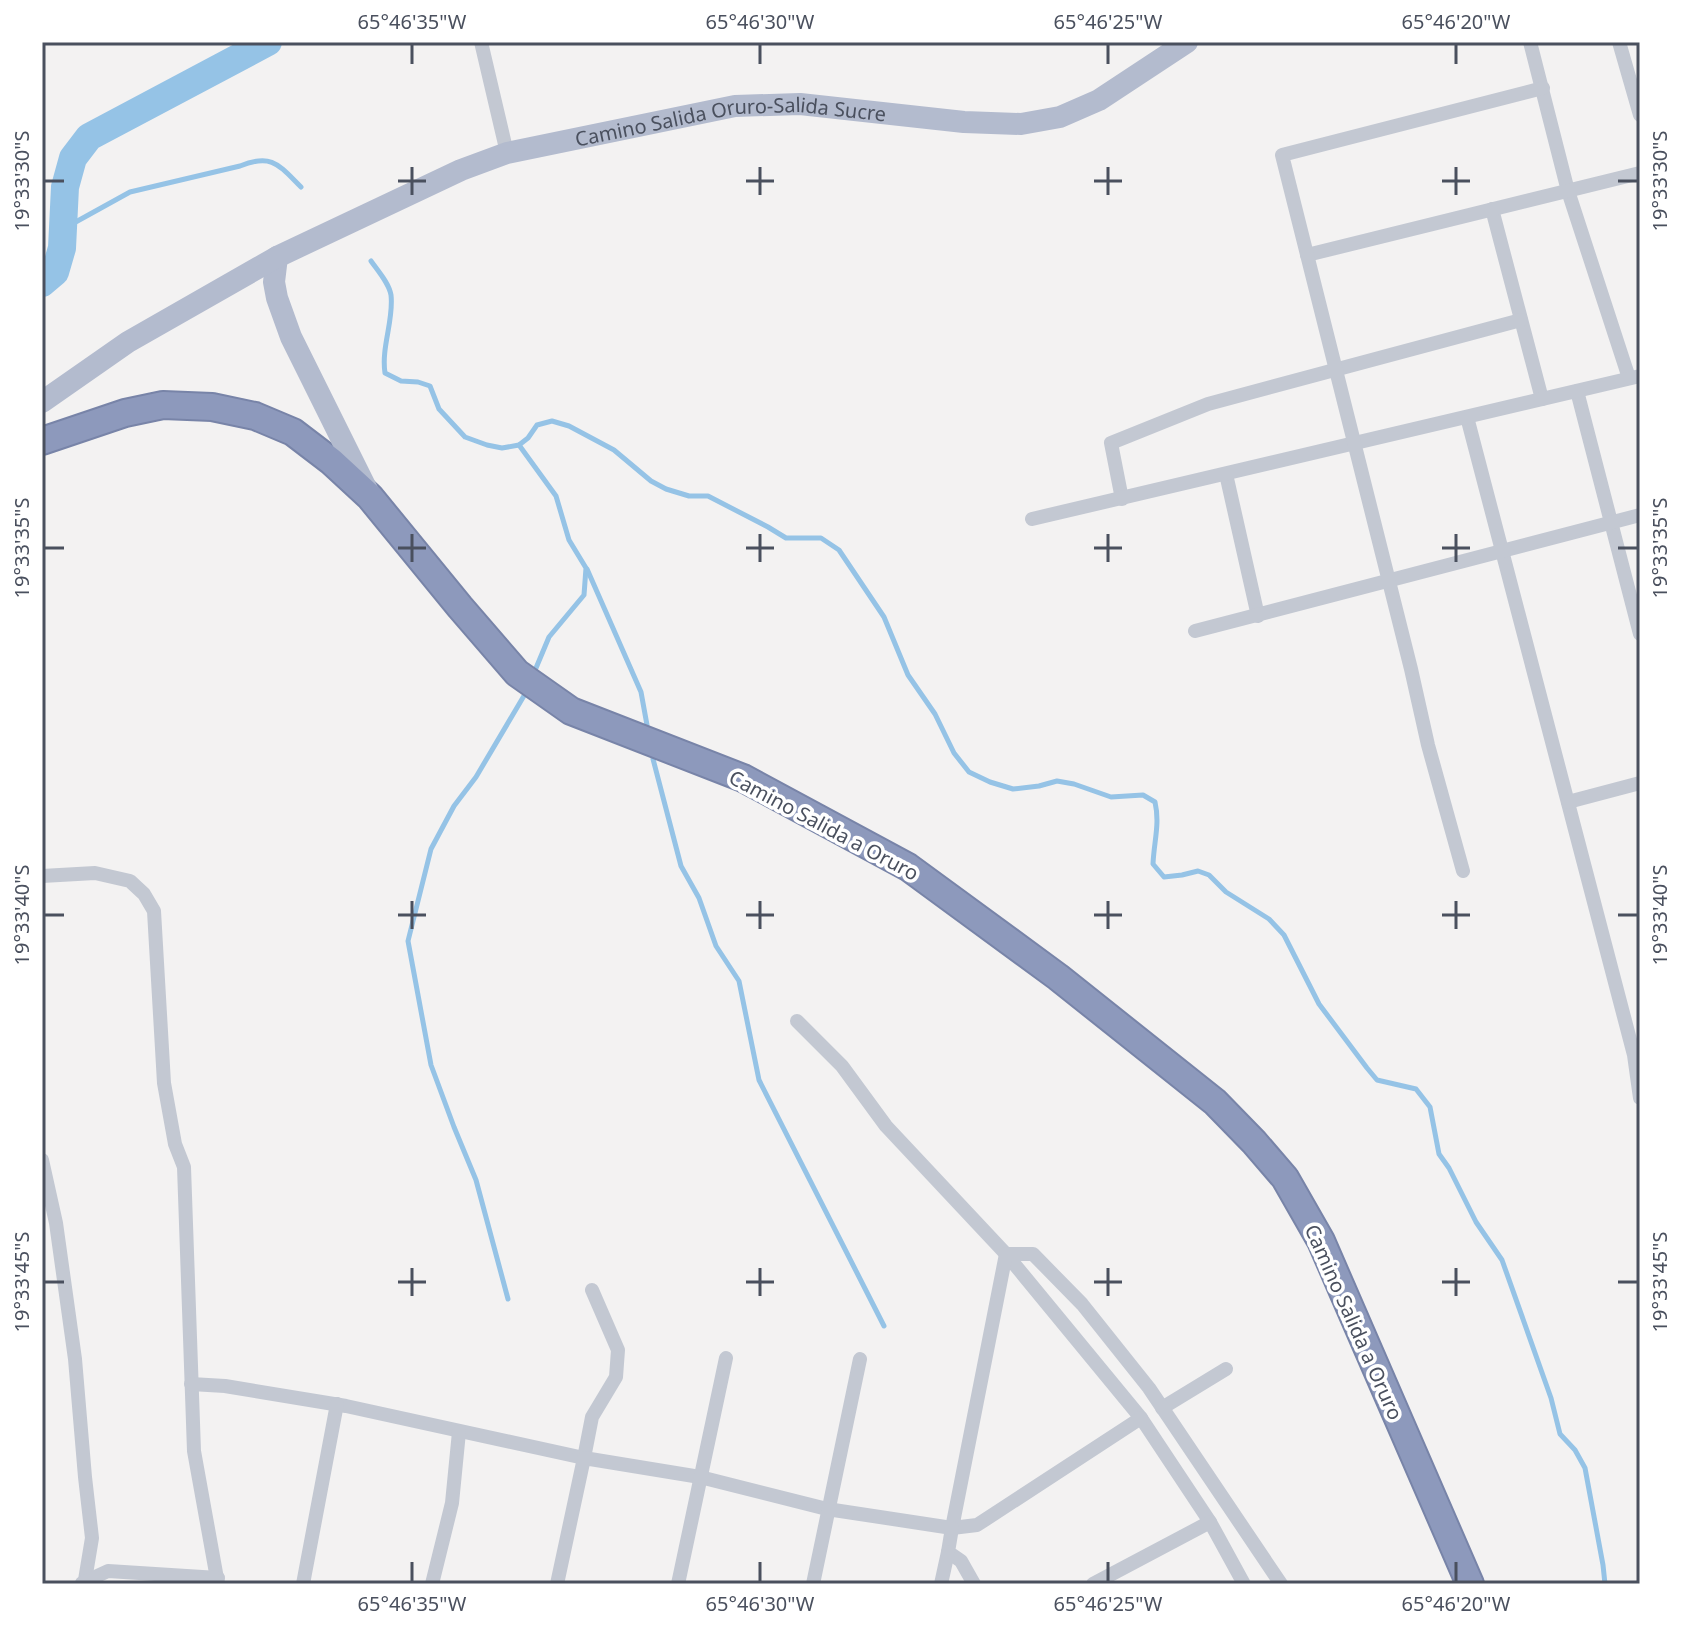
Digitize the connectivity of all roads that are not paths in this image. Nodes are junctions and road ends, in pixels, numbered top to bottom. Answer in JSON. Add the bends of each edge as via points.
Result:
{"nodes":[{"id":1,"x":481,"y":42,"type":"edge"},
{"id":2,"x":1187,"y":42,"type":"edge"},
{"id":3,"x":1530,"y":42,"type":"edge"},
{"id":4,"x":1619,"y":42,"type":"edge"},
{"id":5,"x":1543,"y":88,"type":"junction"},
{"id":6,"x":1640,"y":115,"type":"edge"},
{"id":7,"x":507,"y":153,"type":"junction"},
{"id":8,"x":1640,"y":173,"type":"edge"},
{"id":9,"x":1568,"y":191,"type":"junction"},
{"id":10,"x":1492,"y":209,"type":"junction"},
{"id":11,"x":1307,"y":255,"type":"junction"},
{"id":12,"x":277,"y":257,"type":"junction"},
{"id":13,"x":1521,"y":320,"type":"junction"},
{"id":14,"x":1336,"y":370,"type":"junction"},
{"id":15,"x":1635,"y":377,"type":"edge"},
{"id":16,"x":1577,"y":391,"type":"junction"},
{"id":17,"x":1542,"y":399,"type":"junction"},
{"id":18,"x":42,"y":402,"type":"edge"},
{"id":19,"x":1467,"y":417,"type":"junction"},
{"id":20,"x":42,"y":441,"type":"edge"},
{"id":21,"x":1355,"y":444,"type":"junction"},
{"id":22,"x":1226,"y":474,"type":"junction"},
{"id":23,"x":370,"y":497,"type":"junction"},
{"id":24,"x":1122,"y":499,"type":"junction"},
{"id":25,"x":1640,"y":515,"type":"edge"},
{"id":26,"x":1032,"y":519,"type":"dead end"},
{"id":27,"x":1611,"y":523,"type":"junction"},
{"id":28,"x":1502,"y":552,"type":"junction"},
{"id":29,"x":1389,"y":582,"type":"junction"},
{"id":30,"x":1258,"y":616,"type":"junction"},
{"id":31,"x":1195,"y":631,"type":"dead end"},
{"id":32,"x":1640,"y":634,"type":"edge"},
{"id":33,"x":1640,"y":783,"type":"edge"},
{"id":34,"x":1568,"y":802,"type":"junction"},
{"id":35,"x":1463,"y":871,"type":"dead end"},
{"id":36,"x":42,"y":876,"type":"edge"},
{"id":37,"x":797,"y":1021,"type":"dead end"},
{"id":38,"x":1637,"y":1054,"type":"edge"},
{"id":39,"x":1640,"y":1098,"type":"edge"},
{"id":40,"x":42,"y":1160,"type":"edge"},
{"id":41,"x":1006,"y":1254,"type":"junction"},
{"id":42,"x":592,"y":1290,"type":"dead end"},
{"id":43,"x":726,"y":1358,"type":"dead end"},
{"id":44,"x":860,"y":1359,"type":"dead end"},
{"id":45,"x":1226,"y":1369,"type":"dead end"},
{"id":46,"x":191,"y":1384,"type":"junction"},
{"id":47,"x":337,"y":1404,"type":"junction"},
{"id":48,"x":1162,"y":1408,"type":"junction"},
{"id":49,"x":1141,"y":1418,"type":"junction"},
{"id":50,"x":459,"y":1432,"type":"junction"},
{"id":51,"x":584,"y":1458,"type":"junction"},
{"id":52,"x":700,"y":1477,"type":"junction"},
{"id":53,"x":827,"y":1509,"type":"junction"},
{"id":54,"x":1210,"y":1522,"type":"junction"},
{"id":55,"x":952,"y":1528,"type":"junction"},
{"id":56,"x":948,"y":1552,"type":"junction"},
{"id":57,"x":218,"y":1581,"type":"edge"},
{"id":58,"x":83,"y":1582,"type":"edge"},
{"id":59,"x":303,"y":1584,"type":"edge"},
{"id":60,"x":432,"y":1584,"type":"edge"},
{"id":61,"x":557,"y":1584,"type":"edge"},
{"id":62,"x":678,"y":1584,"type":"edge"},
{"id":63,"x":813,"y":1584,"type":"edge"},
{"id":64,"x":941,"y":1584,"type":"edge"},
{"id":65,"x":974,"y":1584,"type":"edge"},
{"id":66,"x":1093,"y":1584,"type":"edge"},
{"id":67,"x":1244,"y":1584,"type":"edge"},
{"id":68,"x":1281,"y":1584,"type":"edge"},
{"id":69,"x":1470,"y":1584,"type":"edge"}],
"edges":[{"from":1,"to":7,"type":"street"},
{"from":2,"to":7,"type":"main road","name":"Camino Salida Oruro-Salida Sucre","via":[[1099,100],[1060,117],[1021,124],[800,104],[735,106]]},
{"from":3,"to":5,"type":"street"},
{"from":4,"to":6,"type":"street"},
{"from":5,"to":9,"type":"street"},
{"from":5,"to":11,"type":"street","via":[[1282,155]]},
{"from":7,"to":12,"type":"main road","name":"Camino Salida Oruro-Salida Sucre"},
{"from":8,"to":9,"type":"street"},
{"from":9,"to":10,"type":"street"},
{"from":9,"to":15,"type":"street"},
{"from":10,"to":11,"type":"street"},
{"from":10,"to":13,"type":"street"},
{"from":11,"to":14,"type":"street"},
{"from":12,"to":18,"type":"main road","name":"Camino Salida Oruro-Salida Sucre","via":[[128,342]]},
{"from":12,"to":23,"type":"main road","via":[[274,282],[291,337]]},
{"from":13,"to":14,"type":"street"},
{"from":13,"to":17,"type":"street"},
{"from":14,"to":21,"type":"street"},
{"from":14,"to":24,"type":"street","via":[[1208,404],[1111,443]]},
{"from":15,"to":16,"type":"street"},
{"from":16,"to":17,"type":"street"},
{"from":16,"to":27,"type":"street"},
{"from":17,"to":19,"type":"street"},
{"from":19,"to":21,"type":"street"},
{"from":19,"to":28,"type":"street"},
{"from":20,"to":23,"type":"highway","name":"Camino Salida a Oruro","via":[[163,405],[212,407],[255,416],[293,432]]},
{"from":21,"to":22,"type":"street"},
{"from":21,"to":29,"type":"street"},
{"from":22,"to":24,"type":"street"},
{"from":22,"to":30,"type":"street"},
{"from":23,"to":69,"type":"highway","name":"Camino Salida a Oruro","via":[[517,673],[571,711],[743,778],[908,867],[1215,1102],[1285,1178],[1321,1241]]},
{"from":24,"to":26,"type":"street"},
{"from":25,"to":27,"type":"street"},
{"from":27,"to":28,"type":"street"},
{"from":27,"to":32,"type":"street"},
{"from":28,"to":29,"type":"street"},
{"from":28,"to":34,"type":"street"},
{"from":29,"to":30,"type":"street"},
{"from":29,"to":35,"type":"street"},
{"from":30,"to":31,"type":"street"},
{"from":33,"to":34,"type":"street"},
{"from":34,"to":38,"type":"street"},
{"from":36,"to":46,"type":"street","via":[[95,873],[130,881],[154,911],[164,1083],[184,1167]]},
{"from":37,"to":41,"type":"street"},
{"from":38,"to":39,"type":"street"},
{"from":40,"to":58,"type":"street","via":[[75,1359],[92,1538]]},
{"from":41,"to":48,"type":"street","via":[[1033,1254],[1082,1304]]},
{"from":41,"to":49,"type":"street"},
{"from":41,"to":55,"type":"street"},
{"from":42,"to":51,"type":"street","via":[[618,1350],[616,1377],[592,1417]]},
{"from":43,"to":52,"type":"street"},
{"from":44,"to":53,"type":"street"},
{"from":45,"to":48,"type":"street"},
{"from":46,"to":47,"type":"street"},
{"from":46,"to":57,"type":"street","via":[[194,1451]]},
{"from":47,"to":50,"type":"street"},
{"from":47,"to":59,"type":"street"},
{"from":48,"to":68,"type":"street"},
{"from":49,"to":54,"type":"street"},
{"from":49,"to":55,"type":"street","via":[[977,1525]]},
{"from":50,"to":51,"type":"street"},
{"from":50,"to":60,"type":"street","via":[[452,1503]]},
{"from":51,"to":52,"type":"street"},
{"from":51,"to":61,"type":"street"},
{"from":52,"to":53,"type":"street"},
{"from":52,"to":62,"type":"street"},
{"from":53,"to":55,"type":"street"},
{"from":53,"to":63,"type":"street"},
{"from":54,"to":66,"type":"street"},
{"from":54,"to":67,"type":"street"},
{"from":55,"to":56,"type":"street"},
{"from":56,"to":64,"type":"street"},
{"from":56,"to":65,"type":"street","via":[[961,1561]]},
{"from":57,"to":58,"type":"street","via":[[108,1571]]}]}
